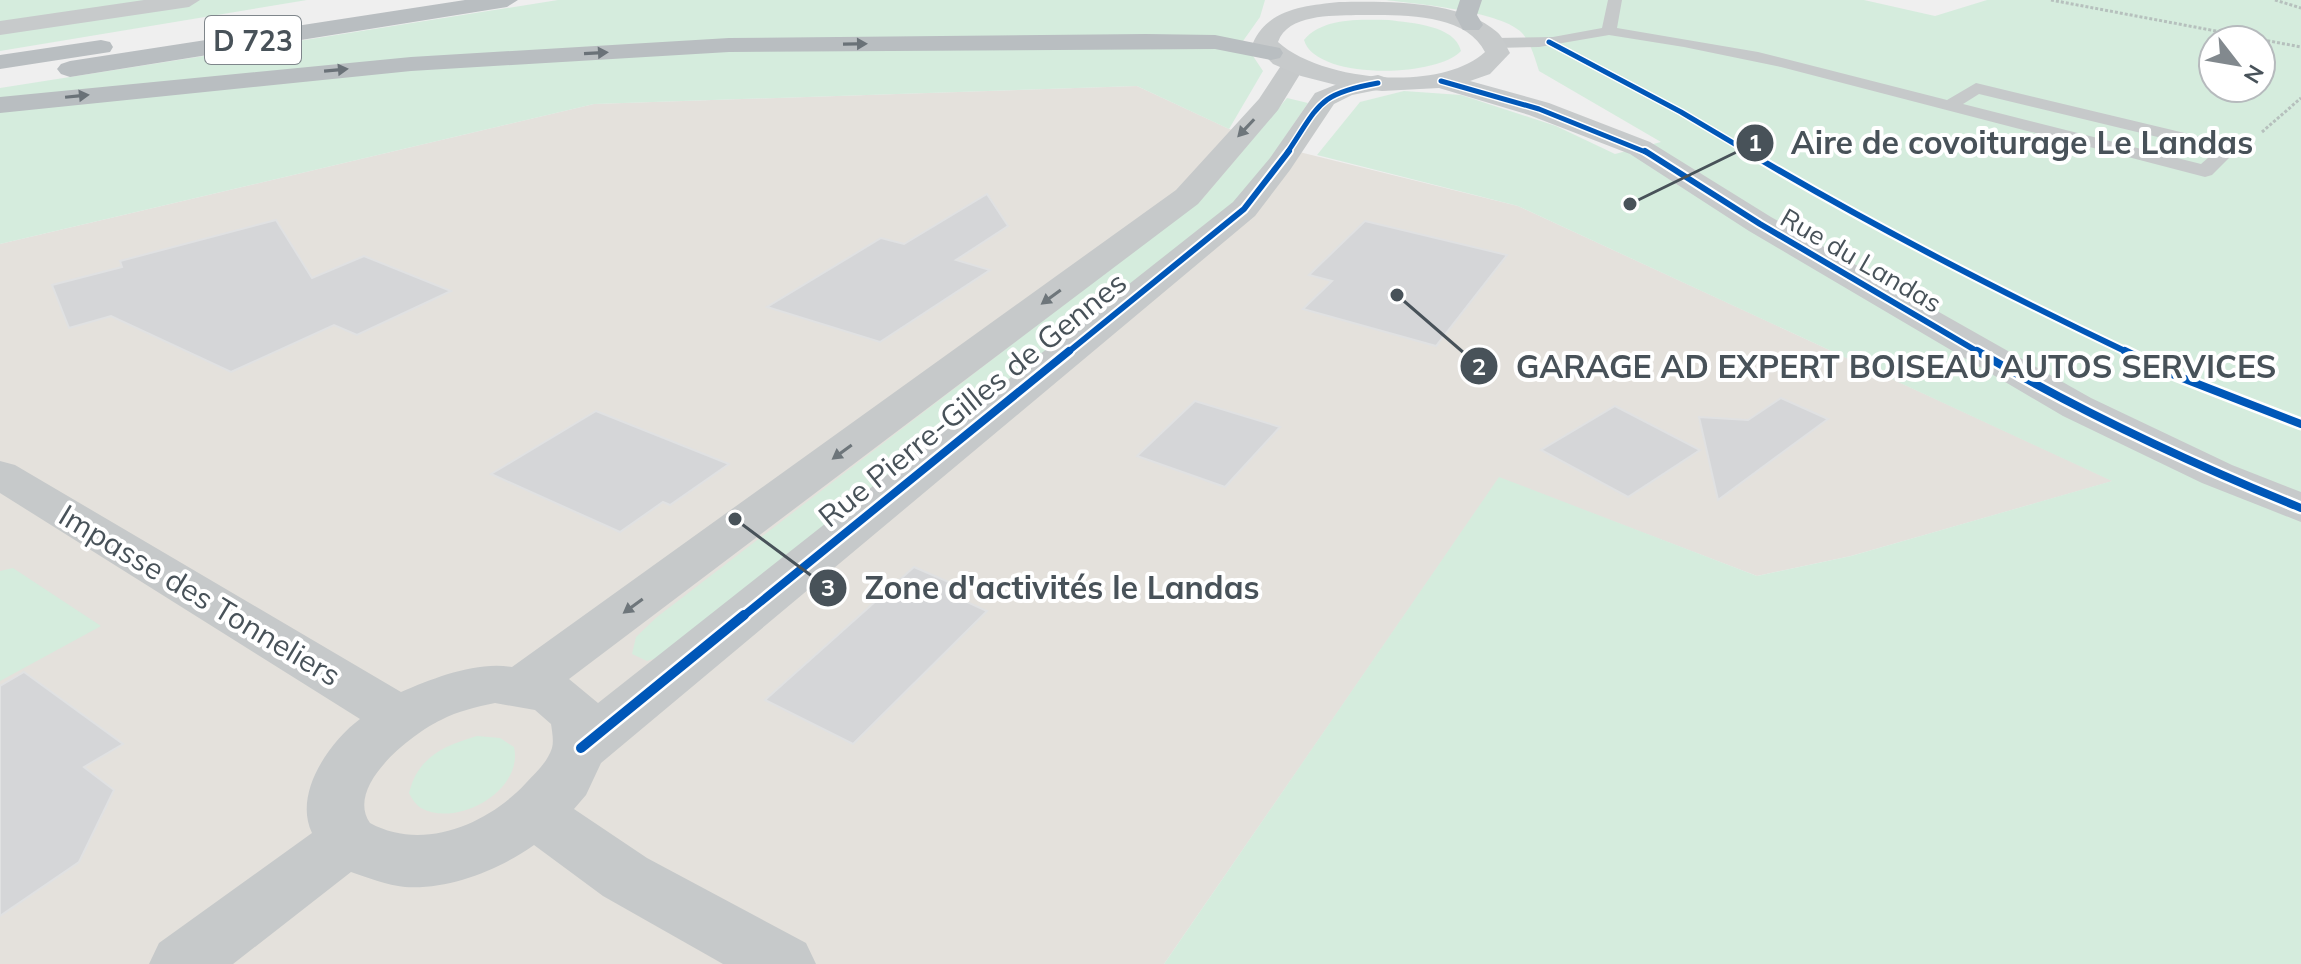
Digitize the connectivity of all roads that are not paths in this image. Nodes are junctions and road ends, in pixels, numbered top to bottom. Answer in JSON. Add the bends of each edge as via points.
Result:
{"nodes":[{"id":1,"x":189,"y":0,"type":"edge"},
{"id":2,"x":408,"y":0,"type":"edge"},
{"id":3,"x":507,"y":0,"type":"edge"},
{"id":4,"x":1471,"y":0,"type":"edge"},
{"id":5,"x":1615,"y":0,"type":"edge"},
{"id":6,"x":1356,"y":4,"type":"edge"},
{"id":7,"x":1290,"y":8,"type":"edge"},
{"id":8,"x":209,"y":24,"type":"dead end"},
{"id":9,"x":1471,"y":25,"type":"junction"},
{"id":10,"x":0,"y":28,"type":"edge"},
{"id":11,"x":1609,"y":31,"type":"junction"},
{"id":12,"x":125,"y":43,"type":"junction"},
{"id":13,"x":1282,"y":59,"type":"junction"},
{"id":14,"x":0,"y":62,"type":"edge"},
{"id":15,"x":1508,"y":64,"type":"junction"},
{"id":16,"x":0,"y":80,"type":"edge"},
{"id":17,"x":1441,"y":81,"type":"junction"},
{"id":18,"x":1378,"y":83,"type":"junction"},
{"id":19,"x":0,"y":105,"type":"edge"},
{"id":20,"x":1949,"y":106,"type":"junction"},
{"id":21,"x":1640,"y":148,"type":"junction"},
{"id":22,"x":0,"y":474,"type":"edge"},
{"id":23,"x":2301,"y":508,"type":"edge"},
{"id":24,"x":525,"y":685,"type":"junction"},
{"id":25,"x":400,"y":717,"type":"junction"},
{"id":26,"x":581,"y":748,"type":"junction"},
{"id":27,"x":536,"y":815,"type":"junction"},
{"id":28,"x":347,"y":841,"type":"junction"},
{"id":29,"x":182,"y":964,"type":"edge"},
{"id":30,"x":783,"y":964,"type":"edge"}],
"edges":[{"from":1,"to":10,"type":"street"},
{"from":2,"to":12,"type":"highway","number":"D 723"},
{"from":3,"to":16,"type":"highway","number":"D 723"},
{"from":4,"to":9,"type":"highway","via":[[1466,15]]},
{"from":5,"to":11,"type":"lane"},
{"from":6,"to":7,"type":"street"},
{"from":6,"to":9,"type":"street","via":[[1423,12]]},
{"from":7,"to":13,"type":"street","via":[[1265,43]]},
{"from":8,"to":12,"type":"highway"},
{"from":9,"to":15,"type":"street"},
{"from":11,"to":15,"type":"lane","via":[[1549,42]]},
{"from":11,"to":20,"type":"lane","via":[[1688,41]]},
{"from":12,"to":14,"type":"highway","number":"D 723"},
{"from":13,"to":18,"type":"street","via":[[1317,74]]},
{"from":19,"to":13,"type":"highway","one_way":true,"via":[[411,64],[729,45],[1215,42]]},
{"from":13,"to":24,"type":"street","name":"Rue Pierre-Gilles de Gennes","one_way":true,"via":[[1269,104],[1187,197]]},
{"from":15,"to":17,"type":"street"},
{"from":15,"to":21,"type":"street"},
{"from":17,"to":18,"type":"street"},
{"from":17,"to":21,"type":"street","name":"Rue du Landas","via":[[1539,109]]},
{"from":18,"to":26,"type":"street","name":"Rue Pierre-Gilles de Gennes","via":[[1324,99],[1244,209]]},
{"from":20,"to":20,"type":"lane","via":[[2205,171],[2229,149],[1976,88]]},
{"from":21,"to":23,"type":"street","name":"Rue du Landas","via":[[1985,356],[2161,447]]},
{"from":22,"to":25,"type":"street","name":"Impasse des Tonneliers"},
{"from":24,"to":25,"type":"street","via":[[464,690]]},
{"from":24,"to":26,"type":"street","via":[[551,692],[570,705],[581,725]]},
{"from":25,"to":28,"type":"street","via":[[348,766],[336,793],[335,820]]},
{"from":26,"to":27,"type":"street","name":"Rue Pierre-Gilles de Gennes","via":[[558,793]]},
{"from":27,"to":28,"type":"street","name":"Rue Pierre-Gilles de Gennes","via":[[497,839],[454,856],[411,862],[373,857]]},
{"from":27,"to":30,"type":"street","via":[[625,877]]},
{"from":28,"to":29,"type":"street"}]}
